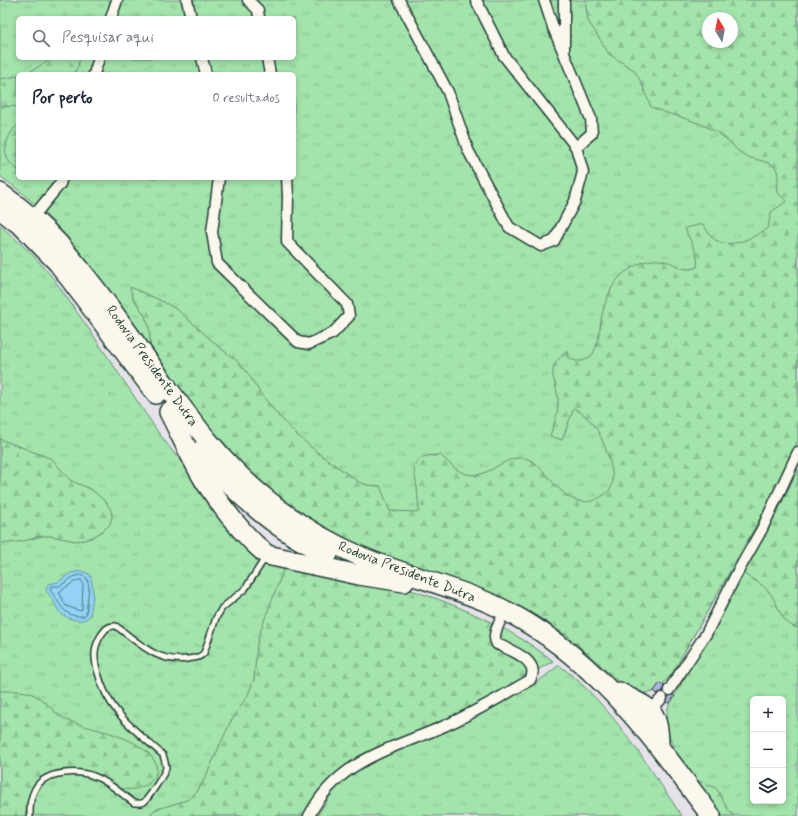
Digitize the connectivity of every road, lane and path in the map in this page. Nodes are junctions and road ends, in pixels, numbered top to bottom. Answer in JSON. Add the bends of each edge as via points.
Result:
{"nodes":[{"id":1,"x":117,"y":0,"type":"edge"},
{"id":2,"x":187,"y":0,"type":"edge"},
{"id":3,"x":248,"y":0,"type":"edge"},
{"id":4,"x":399,"y":0,"type":"edge"},
{"id":5,"x":476,"y":0,"type":"edge"},
{"id":6,"x":544,"y":0,"type":"edge"},
{"id":7,"x":564,"y":0,"type":"edge"},
{"id":8,"x":112,"y":16,"type":"edge"},
{"id":9,"x":191,"y":16,"type":"edge"},
{"id":10,"x":259,"y":16,"type":"edge"},
{"id":11,"x":564,"y":53,"type":"junction"},
{"id":12,"x":98,"y":60,"type":"edge"},
{"id":13,"x":202,"y":60,"type":"edge"},
{"id":14,"x":267,"y":60,"type":"edge"},
{"id":15,"x":94,"y":72,"type":"edge"},
{"id":16,"x":206,"y":72,"type":"edge"},
{"id":17,"x":270,"y":72,"type":"edge"},
{"id":18,"x":576,"y":147,"type":"junction"},
{"id":19,"x":61,"y":180,"type":"edge"},
{"id":20,"x":219,"y":180,"type":"edge"},
{"id":21,"x":287,"y":180,"type":"edge"},
{"id":22,"x":0,"y":193,"type":"edge"},
{"id":23,"x":0,"y":209,"type":"edge"},
{"id":24,"x":32,"y":218,"type":"junction"},
{"id":25,"x":169,"y":412,"type":"junction"},
{"id":26,"x":798,"y":452,"type":"edge"},
{"id":27,"x":267,"y":555,"type":"junction"},
{"id":28,"x":404,"y":582,"type":"junction"},
{"id":29,"x":500,"y":621,"type":"junction"},
{"id":30,"x":606,"y":685,"type":"junction"},
{"id":31,"x":661,"y":700,"type":"junction"},
{"id":32,"x":659,"y":746,"type":"junction"},
{"id":33,"x":30,"y":816,"type":"edge"},
{"id":34,"x":309,"y":816,"type":"edge"},
{"id":35,"x":699,"y":816,"type":"edge"},
{"id":36,"x":711,"y":816,"type":"edge"}],
"edges":[{"from":1,"to":8,"type":"street"},
{"from":2,"to":9,"type":"street"},
{"from":3,"to":10,"type":"street","via":[[258,10]]},
{"from":4,"to":18,"type":"street","via":[[448,92],[468,150],[509,227],[541,246],[554,241],[575,201],[583,172]]},
{"from":5,"to":18,"type":"street","via":[[504,56]]},
{"from":6,"to":11,"type":"street"},
{"from":7,"to":11,"type":"street"},
{"from":11,"to":18,"type":"street","via":[[591,119],[592,133]]},
{"from":12,"to":15,"type":"street"},
{"from":13,"to":16,"type":"street"},
{"from":14,"to":17,"type":"street"},
{"from":19,"to":24,"type":"street"},
{"from":20,"to":21,"type":"street","via":[[212,232],[217,263],[298,342],[308,344],[332,333],[349,316],[347,304],[286,242]]},
{"from":22,"to":24,"type":"highway","name":"Rodovia Presidente Dutra"},
{"from":23,"to":25,"type":"highway","name":"Rodovia Presidente Dutra","via":[[23,227],[58,263]]},
{"from":24,"to":30,"type":"highway","name":"Rodovia Presidente Dutra","via":[[58,243],[84,274],[197,428],[221,457],[259,493],[324,538],[363,557],[464,594],[521,619],[572,655]]},
{"from":25,"to":27,"type":"highway","via":[[206,482],[238,526]]},
{"from":25,"to":28,"type":"highway","name":"Rodovia Presidente Dutra","via":[[233,489],[285,530],[320,551]]},
{"from":26,"to":31,"type":"street","via":[[762,529],[706,634]]},
{"from":27,"to":28,"type":"highway"},
{"from":27,"to":33,"type":"lane","via":[[246,589],[222,608],[202,656],[184,660],[166,659],[150,652],[116,626],[104,630],[96,645],[94,660],[100,682],[110,703],[121,717],[163,755],[166,768],[164,774],[144,802],[134,803],[97,777],[79,772],[61,773],[45,779],[36,788],[30,800]]},
{"from":28,"to":29,"type":"highway","name":"Rodovia Presidente Dutra","via":[[464,604]]},
{"from":29,"to":34,"type":"street","via":[[494,640],[528,661],[532,672],[530,680],[484,707],[356,764],[323,794]]},
{"from":29,"to":35,"type":"highway","name":"Rodovia Presidente Dutra","via":[[559,659],[614,708]]},
{"from":30,"to":31,"type":"highway"},
{"from":30,"to":32,"type":"highway","name":"Rodovia Presidente Dutra"},
{"from":31,"to":32,"type":"highway"},
{"from":32,"to":36,"type":"highway","name":"Rodovia Presidente Dutra"}]}
